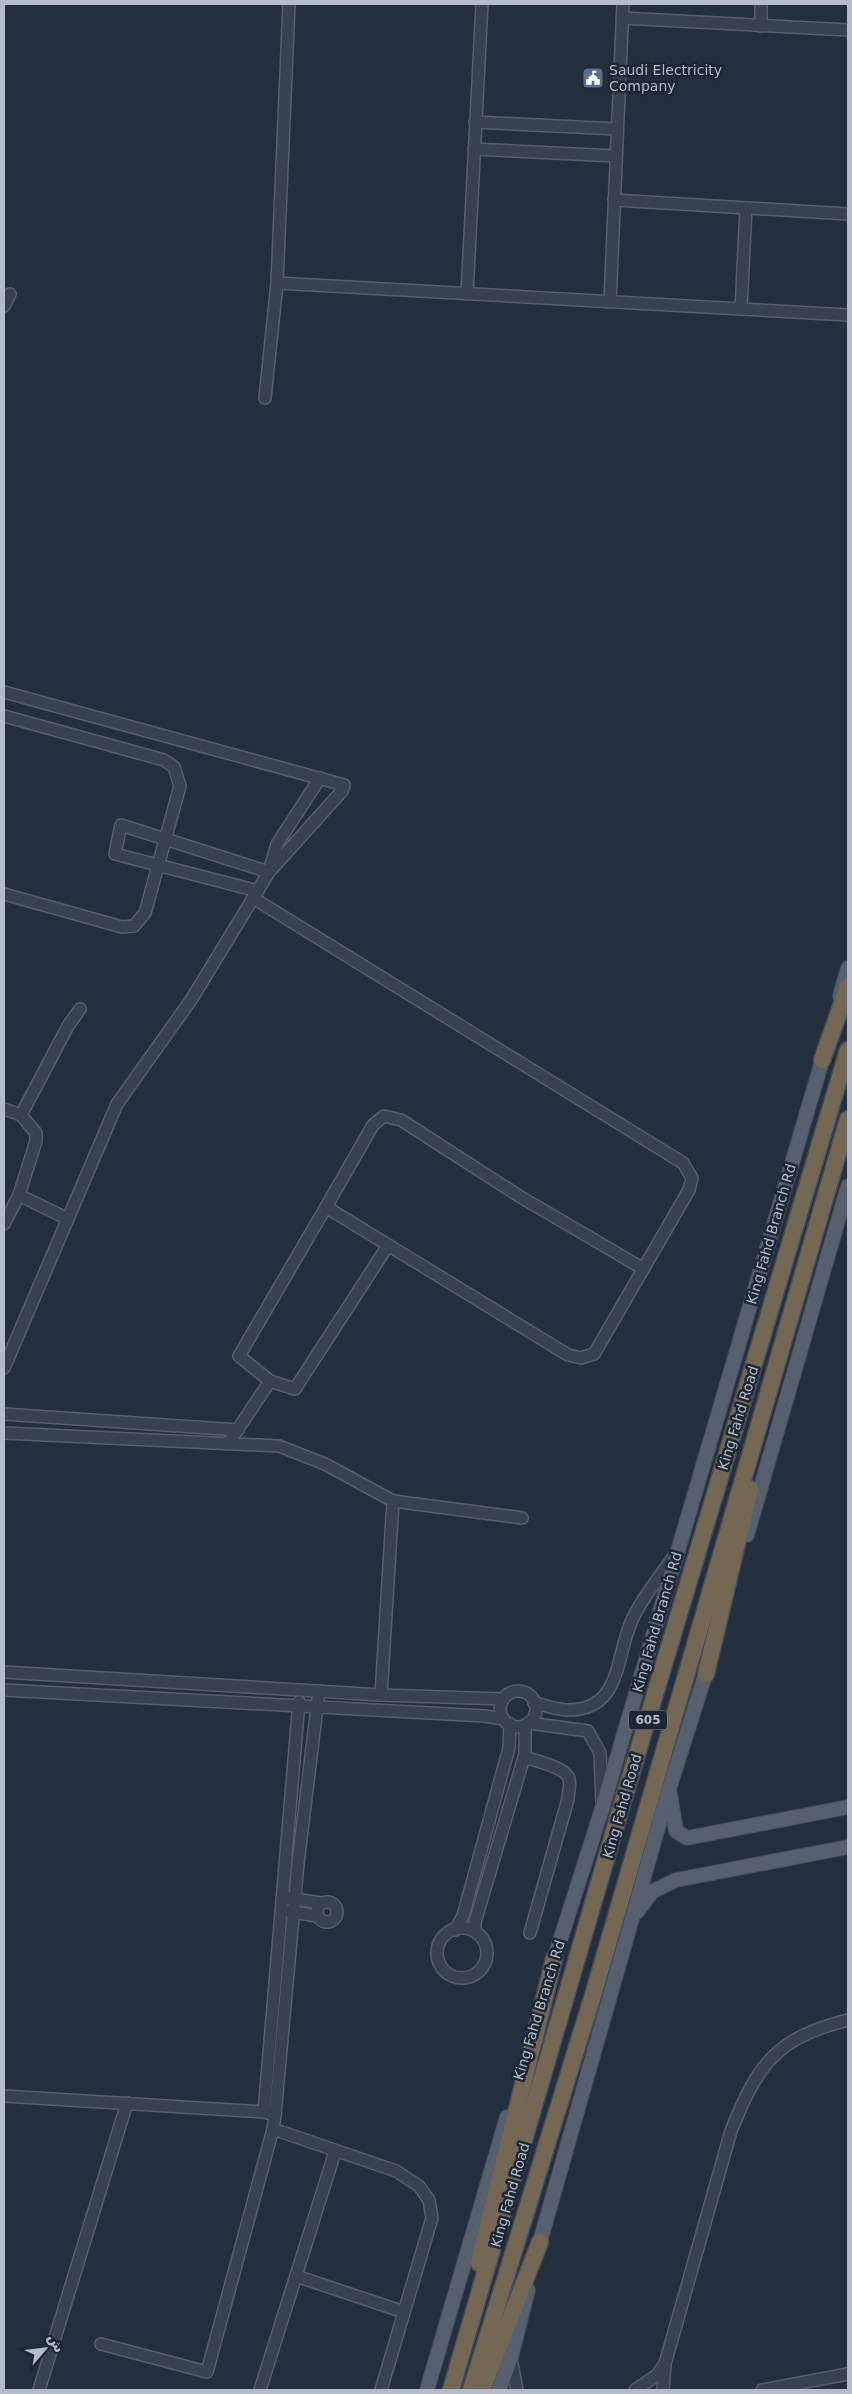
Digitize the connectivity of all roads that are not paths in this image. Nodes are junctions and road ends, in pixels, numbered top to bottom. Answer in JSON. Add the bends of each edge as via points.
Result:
{"nodes":[{"id":1,"x":289,"y":4,"type":"edge"},
{"id":2,"x":482,"y":4,"type":"edge"},
{"id":3,"x":623,"y":4,"type":"edge"},
{"id":4,"x":761,"y":4,"type":"edge"},
{"id":5,"x":622,"y":18,"type":"junction"},
{"id":6,"x":761,"y":26,"type":"junction"},
{"id":7,"x":848,"y":30,"type":"edge"},
{"id":8,"x":476,"y":122,"type":"junction"},
{"id":9,"x":617,"y":129,"type":"junction"},
{"id":10,"x":474,"y":149,"type":"junction"},
{"id":11,"x":616,"y":156,"type":"junction"},
{"id":12,"x":614,"y":200,"type":"junction"},
{"id":13,"x":746,"y":208,"type":"junction"},
{"id":14,"x":848,"y":214,"type":"edge"},
{"id":15,"x":277,"y":283,"type":"junction"},
{"id":16,"x":10,"y":294,"type":"dead end"},
{"id":17,"x":466,"y":294,"type":"junction"},
{"id":18,"x":610,"y":302,"type":"junction"},
{"id":19,"x":4,"y":306,"type":"edge"},
{"id":20,"x":741,"y":309,"type":"junction"},
{"id":21,"x":848,"y":315,"type":"edge"},
{"id":22,"x":265,"y":398,"type":"dead end"},
{"id":23,"x":4,"y":692,"type":"edge"},
{"id":24,"x":4,"y":716,"type":"edge"},
{"id":25,"x":320,"y":778,"type":"junction"},
{"id":26,"x":165,"y":839,"type":"junction"},
{"id":27,"x":158,"y":865,"type":"junction"},
{"id":28,"x":269,"y":872,"type":"junction"},
{"id":29,"x":4,"y":894,"type":"edge"},
{"id":30,"x":256,"y":895,"type":"junction"},
{"id":31,"x":848,"y":968,"type":"edge"},
{"id":32,"x":848,"y":987,"type":"edge"},
{"id":33,"x":80,"y":1009,"type":"dead end"},
{"id":34,"x":848,"y":1050,"type":"edge"},
{"id":35,"x":822,"y":1060,"type":"junction"},
{"id":36,"x":4,"y":1109,"type":"edge"},
{"id":37,"x":20,"y":1115,"type":"junction"},
{"id":38,"x":848,"y":1119,"type":"edge"},
{"id":39,"x":19,"y":1195,"type":"junction"},
{"id":40,"x":847,"y":1196,"type":"edge"},
{"id":41,"x":326,"y":1207,"type":"junction"},
{"id":42,"x":68,"y":1219,"type":"junction"},
{"id":43,"x":4,"y":1224,"type":"edge"},
{"id":44,"x":387,"y":1247,"type":"junction"},
{"id":45,"x":642,"y":1268,"type":"junction"},
{"id":46,"x":804,"y":1269,"type":"junction"},
{"id":47,"x":4,"y":1368,"type":"edge"},
{"id":48,"x":270,"y":1381,"type":"junction"},
{"id":49,"x":4,"y":1414,"type":"edge"},
{"id":50,"x":238,"y":1430,"type":"junction"},
{"id":51,"x":4,"y":1433,"type":"edge"},
{"id":52,"x":228,"y":1444,"type":"junction"},
{"id":53,"x":393,"y":1501,"type":"junction"},
{"id":54,"x":522,"y":1518,"type":"dead end"},
{"id":55,"x":679,"y":1548,"type":"junction"},
{"id":56,"x":4,"y":1672,"type":"edge"},
{"id":57,"x":706,"y":1674,"type":"junction"},
{"id":58,"x":4,"y":1690,"type":"edge"},
{"id":59,"x":300,"y":1690,"type":"junction"},
{"id":60,"x":319,"y":1691,"type":"junction"},
{"id":61,"x":381,"y":1695,"type":"junction"},
{"id":62,"x":503,"y":1699,"type":"junction"},
{"id":63,"x":534,"y":1703,"type":"junction"},
{"id":64,"x":299,"y":1708,"type":"junction"},
{"id":65,"x":317,"y":1708,"type":"junction"},
{"id":66,"x":507,"y":1722,"type":"junction"},
{"id":67,"x":526,"y":1724,"type":"junction"},
{"id":68,"x":523,"y":1760,"type":"junction"},
{"id":69,"x":669,"y":1789,"type":"junction"},
{"id":70,"x":497,"y":1792,"type":"junction"},
{"id":71,"x":513,"y":1796,"type":"junction"},
{"id":72,"x":848,"y":1807,"type":"edge"},
{"id":73,"x":602,"y":1809,"type":"junction"},
{"id":74,"x":848,"y":1847,"type":"edge"},
{"id":75,"x":478,"y":1862,"type":"junction"},
{"id":76,"x":491,"y":1866,"type":"junction"},
{"id":77,"x":283,"y":1896,"type":"junction"},
{"id":78,"x":321,"y":1903,"type":"junction"},
{"id":79,"x":294,"y":1905,"type":"junction"},
{"id":80,"x":281,"y":1910,"type":"junction"},
{"id":81,"x":317,"y":1916,"type":"junction"},
{"id":82,"x":632,"y":1919,"type":"junction"},
{"id":83,"x":455,"y":1930,"type":"junction"},
{"id":84,"x":475,"y":1932,"type":"junction"},
{"id":85,"x":530,"y":1933,"type":"dead end"},
{"id":86,"x":554,"y":1959,"type":"junction"},
{"id":87,"x":848,"y":2020,"type":"edge"},
{"id":88,"x":4,"y":2096,"type":"edge"},
{"id":89,"x":127,"y":2103,"type":"junction"},
{"id":90,"x":269,"y":2113,"type":"junction"},
{"id":91,"x":273,"y":2129,"type":"junction"},
{"id":92,"x":335,"y":2152,"type":"junction"},
{"id":93,"x":540,"y":2242,"type":"junction"},
{"id":94,"x":296,"y":2276,"type":"junction"},
{"id":95,"x":404,"y":2312,"type":"junction"},
{"id":96,"x":101,"y":2344,"type":"dead end"},
{"id":97,"x":511,"y":2357,"type":"junction"},
{"id":98,"x":665,"y":2364,"type":"junction"},
{"id":99,"x":848,"y":2374,"type":"edge"},
{"id":100,"x":39,"y":2390,"type":"edge"},
{"id":101,"x":260,"y":2390,"type":"edge"},
{"id":102,"x":381,"y":2390,"type":"edge"},
{"id":103,"x":427,"y":2390,"type":"edge"},
{"id":104,"x":447,"y":2390,"type":"edge"},
{"id":105,"x":451,"y":2390,"type":"edge"},
{"id":106,"x":471,"y":2390,"type":"edge"},
{"id":107,"x":482,"y":2390,"type":"edge"},
{"id":108,"x":499,"y":2390,"type":"edge"},
{"id":109,"x":517,"y":2390,"type":"edge"},
{"id":110,"x":635,"y":2390,"type":"edge"},
{"id":111,"x":663,"y":2390,"type":"edge"},
{"id":112,"x":762,"y":2390,"type":"edge"}],
"edges":[{"from":1,"to":15,"type":"street"},
{"from":2,"to":8,"type":"street"},
{"from":3,"to":5,"type":"street"},
{"from":4,"to":6,"type":"street"},
{"from":5,"to":6,"type":"street"},
{"from":5,"to":9,"type":"street"},
{"from":6,"to":7,"type":"street"},
{"from":8,"to":9,"type":"street"},
{"from":8,"to":10,"type":"street"},
{"from":9,"to":11,"type":"street"},
{"from":10,"to":11,"type":"street"},
{"from":10,"to":17,"type":"street"},
{"from":11,"to":12,"type":"street"},
{"from":12,"to":13,"type":"street"},
{"from":12,"to":18,"type":"street"},
{"from":13,"to":14,"type":"street"},
{"from":13,"to":20,"type":"street"},
{"from":15,"to":17,"type":"street"},
{"from":15,"to":22,"type":"street"},
{"from":16,"to":19,"type":"street"},
{"from":17,"to":18,"type":"street"},
{"from":18,"to":20,"type":"street"},
{"from":20,"to":21,"type":"street"},
{"from":23,"to":25,"type":"street"},
{"from":24,"to":26,"type":"street","via":[[164,760],[174,768],[180,786]]},
{"from":25,"to":28,"type":"street","via":[[277,844]]},
{"from":25,"to":28,"type":"street","via":[[344,785],[342,791]]},
{"from":26,"to":27,"type":"street"},
{"from":26,"to":27,"type":"street","via":[[121,825],[115,854]]},
{"from":26,"to":28,"type":"street"},
{"from":27,"to":29,"type":"street","via":[[145,913],[134,926],[122,927]]},
{"from":27,"to":30,"type":"street"},
{"from":28,"to":30,"type":"street"},
{"from":30,"to":42,"type":"street","via":[[191,1000],[117,1104]]},
{"from":30,"to":45,"type":"street","via":[[683,1163],[692,1178],[689,1190]]},
{"from":31,"to":35,"type":"main road","name":"King Fahd Branch Rd"},
{"from":32,"to":35,"type":"highway"},
{"from":33,"to":37,"type":"street"},
{"from":34,"to":105,"type":"highway","name":"King Fahd Road","number":"605"},
{"from":35,"to":55,"type":"main road","name":"King Fahd Branch Rd"},
{"from":36,"to":37,"type":"street"},
{"from":37,"to":39,"type":"street","via":[[36,1133],[36,1141]]},
{"from":38,"to":46,"type":"highway","name":"King Fahd Road","number":"605"},
{"from":39,"to":42,"type":"street"},
{"from":39,"to":43,"type":"street"},
{"from":40,"to":57,"type":"main road"},
{"from":41,"to":44,"type":"street"},
{"from":41,"to":45,"type":"street","via":[[373,1125],[384,1116],[402,1120],[519,1196]]},
{"from":41,"to":48,"type":"street","via":[[239,1356]]},
{"from":42,"to":47,"type":"street"},
{"from":44,"to":45,"type":"street","via":[[568,1355],[581,1358],[594,1354]]},
{"from":44,"to":48,"type":"street","via":[[295,1389]]},
{"from":46,"to":57,"type":"highway"},
{"from":46,"to":106,"type":"highway","name":"King Fahd Road","number":"605","via":[[594,1992]]},
{"from":48,"to":50,"type":"street"},
{"from":49,"to":50,"type":"street"},
{"from":50,"to":52,"type":"street"},
{"from":51,"to":52,"type":"street"},
{"from":52,"to":53,"type":"street","via":[[280,1446],[325,1464]]},
{"from":53,"to":54,"type":"street"},
{"from":53,"to":61,"type":"street"},
{"from":55,"to":63,"type":"street","via":[[632,1619],[610,1688],[602,1699],[588,1708],[566,1710]]},
{"from":55,"to":73,"type":"main road","name":"King Fahd Branch Rd"},
{"from":56,"to":59,"type":"street"},
{"from":57,"to":69,"type":"main road"},
{"from":58,"to":64,"type":"street"},
{"from":59,"to":60,"type":"street"},
{"from":59,"to":64,"type":"street"},
{"from":60,"to":61,"type":"street"},
{"from":60,"to":65,"type":"street"},
{"from":61,"to":62,"type":"street"},
{"from":62,"to":63,"type":"street","via":[[511,1692],[521,1691]]},
{"from":62,"to":66,"type":"street","via":[[500,1707]]},
{"from":63,"to":67,"type":"street","via":[[534,1715]]},
{"from":64,"to":65,"type":"street"},
{"from":64,"to":77,"type":"street"},
{"from":65,"to":66,"type":"street","via":[[485,1716]]},
{"from":65,"to":79,"type":"street"},
{"from":66,"to":67,"type":"street","via":[[519,1726]]},
{"from":66,"to":70,"type":"street","via":[[508,1748]]},
{"from":67,"to":68,"type":"street"},
{"from":67,"to":73,"type":"street","via":[[588,1731],[600,1753]]},
{"from":68,"to":71,"type":"street"},
{"from":68,"to":85,"type":"street","via":[[548,1771],[565,1772],[570,1779],[568,1799]]},
{"from":69,"to":72,"type":"main road","via":[[676,1831],[687,1838]]},
{"from":69,"to":82,"type":"main road"},
{"from":70,"to":71,"type":"street"},
{"from":70,"to":75,"type":"street"},
{"from":71,"to":76,"type":"street"},
{"from":73,"to":86,"type":"main road","name":"King Fahd Branch Rd"},
{"from":74,"to":82,"type":"main road","via":[[676,1880],[653,1891]]},
{"from":75,"to":76,"type":"street"},
{"from":75,"to":83,"type":"street","via":[[463,1916]]},
{"from":76,"to":84,"type":"street"},
{"from":77,"to":79,"type":"street"},
{"from":77,"to":80,"type":"street"},
{"from":78,"to":79,"type":"street"},
{"from":78,"to":81,"type":"street"},
{"from":78,"to":81,"type":"street","via":[[334,1905],[337,1915],[327,1922]]},
{"from":79,"to":80,"type":"street"},
{"from":79,"to":81,"type":"street"},
{"from":79,"to":90,"type":"street"},
{"from":80,"to":90,"type":"street"},
{"from":82,"to":93,"type":"main road"},
{"from":83,"to":84,"type":"street","via":[[463,1928]]},
{"from":83,"to":84,"type":"street","via":[[442,1938],[438,1955],[445,1971],[462,1978],[478,1972],[485,1963],[486,1945]]},
{"from":86,"to":103,"type":"main road","name":"King Fahd Branch Rd"},
{"from":86,"to":104,"type":"highway"},
{"from":87,"to":98,"type":"street","via":[[817,2027],[787,2043],[759,2071],[731,2131]]},
{"from":88,"to":89,"type":"street"},
{"from":89,"to":90,"type":"street"},
{"from":89,"to":100,"type":"street"},
{"from":90,"to":91,"type":"street"},
{"from":91,"to":92,"type":"street"},
{"from":91,"to":96,"type":"street","via":[[207,2372]]},
{"from":92,"to":94,"type":"street"},
{"from":92,"to":95,"type":"street","via":[[396,2171],[419,2186],[429,2200],[432,2218]]},
{"from":93,"to":97,"type":"main road"},
{"from":93,"to":107,"type":"highway"},
{"from":94,"to":95,"type":"street"},
{"from":94,"to":101,"type":"street"},
{"from":95,"to":102,"type":"street"},
{"from":97,"to":108,"type":"main road"},
{"from":97,"to":109,"type":"street"},
{"from":98,"to":110,"type":"street","via":[[657,2375]]},
{"from":98,"to":111,"type":"street"},
{"from":99,"to":112,"type":"street"}]}
